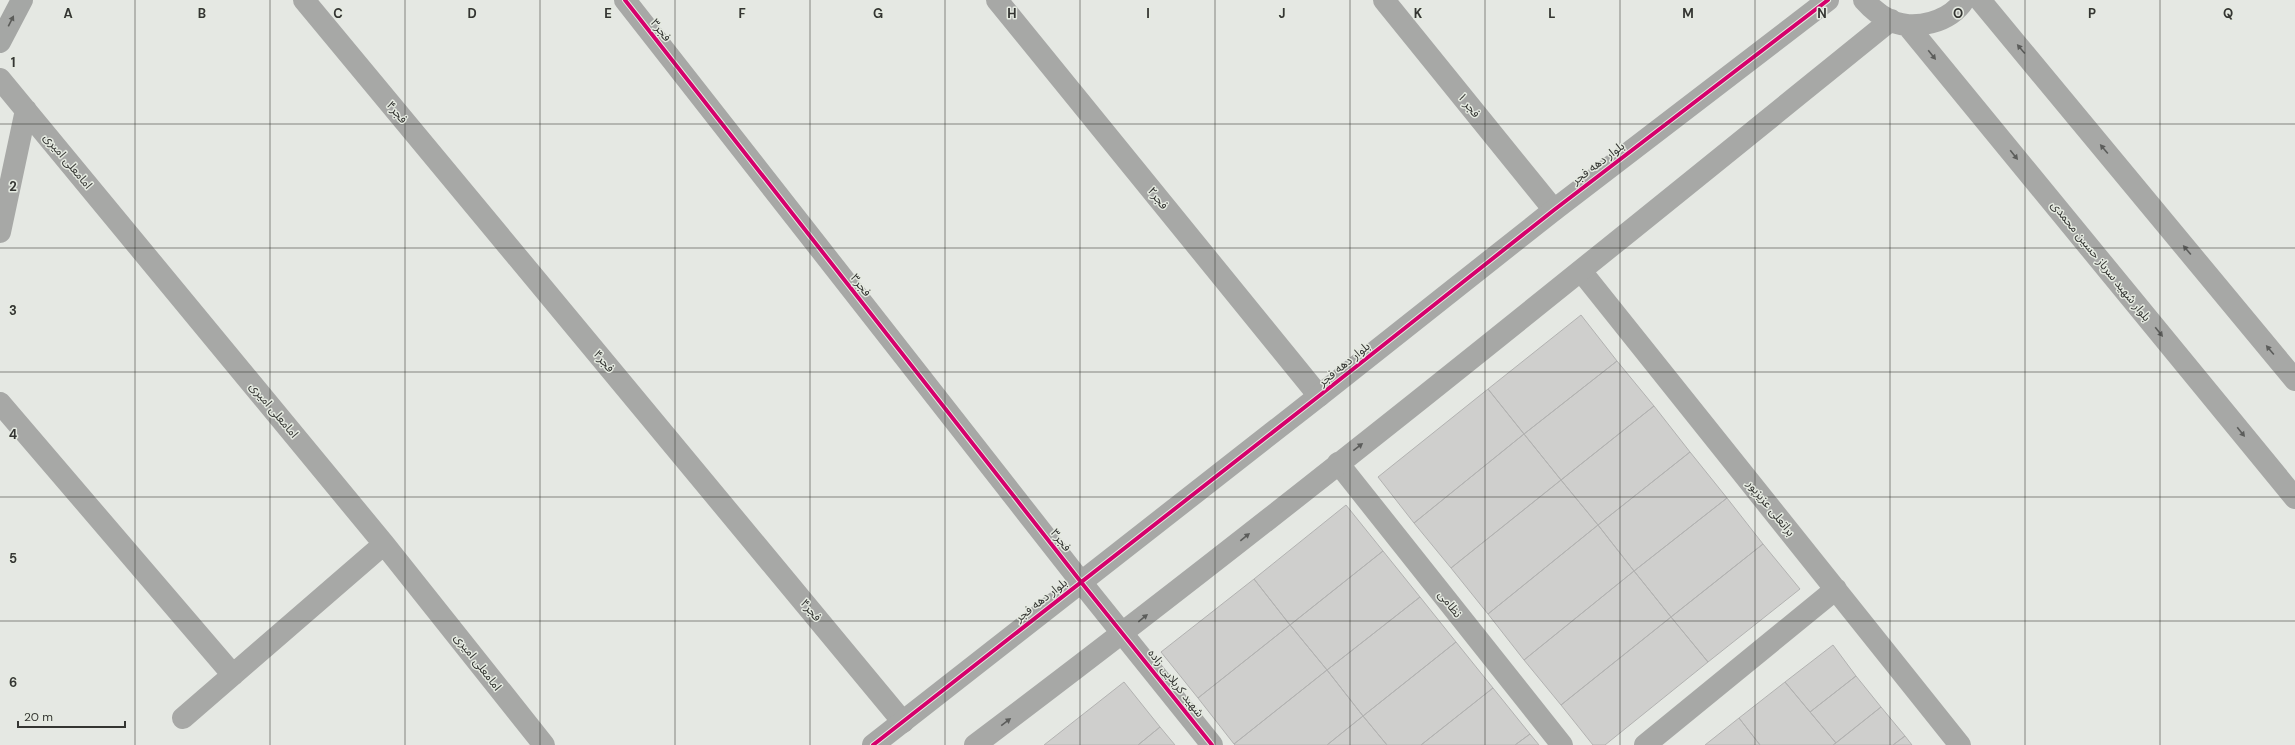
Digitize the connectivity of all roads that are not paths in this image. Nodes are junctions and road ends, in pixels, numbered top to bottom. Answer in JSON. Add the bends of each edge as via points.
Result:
{"nodes":[{"id":1,"x":22,"y":0,"type":"edge"},
{"id":2,"x":304,"y":0,"type":"edge"},
{"id":3,"x":625,"y":0,"type":"edge"},
{"id":4,"x":997,"y":0,"type":"edge"},
{"id":5,"x":1384,"y":0,"type":"edge"},
{"id":6,"x":1828,"y":0,"type":"edge"},
{"id":7,"x":1864,"y":0,"type":"edge"},
{"id":8,"x":1964,"y":0,"type":"edge"},
{"id":9,"x":1980,"y":0,"type":"edge"},
{"id":10,"x":1899,"y":23,"type":"junction"},
{"id":11,"x":0,"y":42,"type":"edge"},
{"id":12,"x":0,"y":79,"type":"edge"},
{"id":13,"x":26,"y":110,"type":"junction"},
{"id":14,"x":1554,"y":210,"type":"junction"},
{"id":15,"x":0,"y":232,"type":"edge"},
{"id":16,"x":1581,"y":271,"type":"junction"},
{"id":17,"x":2295,"y":380,"type":"edge"},
{"id":18,"x":1320,"y":396,"type":"junction"},
{"id":19,"x":0,"y":403,"type":"edge"},
{"id":20,"x":1338,"y":463,"type":"junction"},
{"id":21,"x":2295,"y":498,"type":"edge"},
{"id":22,"x":384,"y":544,"type":"junction"},
{"id":23,"x":1081,"y":582,"type":"junction"},
{"id":24,"x":1836,"y":589,"type":"junction"},
{"id":25,"x":1124,"y":633,"type":"junction"},
{"id":26,"x":233,"y":675,"type":"junction"},
{"id":27,"x":183,"y":718,"type":"dead end"},
{"id":28,"x":903,"y":722,"type":"junction"},
{"id":29,"x":544,"y":745,"type":"edge"},
{"id":30,"x":873,"y":745,"type":"edge"},
{"id":31,"x":975,"y":745,"type":"edge"},
{"id":32,"x":1212,"y":745,"type":"edge"},
{"id":33,"x":1562,"y":745,"type":"edge"},
{"id":34,"x":1645,"y":745,"type":"edge"},
{"id":35,"x":1960,"y":745,"type":"edge"}],
"edges":[{"from":11,"to":1,"type":"main road","one_way":true},
{"from":2,"to":28,"type":"street","name":"فجر۴"},
{"from":3,"to":23,"type":"street","name":"فجر۳"},
{"from":4,"to":18,"type":"street","name":"فجر۲"},
{"from":5,"to":14,"type":"street","name":"فجر ۱"},
{"from":6,"to":14,"type":"street","name":"بلوار دهه فجر"},
{"from":7,"to":10,"type":"street","via":[[1875,11]]},
{"from":8,"to":10,"type":"street","via":[[1945,17],[1926,24]]},
{"from":17,"to":9,"type":"street","one_way":true},
{"from":10,"to":16,"type":"street"},
{"from":10,"to":21,"type":"street","name":"بلوار شهید سرباز حسین محمدی","one_way":true},
{"from":12,"to":13,"type":"street","name":"امامعلی امیری"},
{"from":13,"to":15,"type":"street"},
{"from":13,"to":22,"type":"street","name":"امامعلی امیری"},
{"from":14,"to":18,"type":"street","name":"بلوار دهه فجر"},
{"from":20,"to":16,"type":"street","one_way":true},
{"from":16,"to":24,"type":"street","name":"براتعلی عزیزپور"},
{"from":18,"to":23,"type":"street","name":"بلوار دهه فجر"},
{"from":19,"to":26,"type":"street"},
{"from":25,"to":20,"type":"street","one_way":true},
{"from":20,"to":33,"type":"street","name":"نظامی"},
{"from":22,"to":26,"type":"street"},
{"from":22,"to":29,"type":"street","name":"امامعلی امیری"},
{"from":23,"to":25,"type":"street","name":"فجر۳"},
{"from":23,"to":28,"type":"street","name":"بلوار دهه فجر"},
{"from":24,"to":34,"type":"street"},
{"from":24,"to":35,"type":"street","name":"براتعلی عزیزپور"},
{"from":31,"to":25,"type":"street","one_way":true},
{"from":25,"to":32,"type":"street","name":"شهید کربلایی زاده"},
{"from":26,"to":27,"type":"street"},
{"from":28,"to":30,"type":"street","name":"بلوار دهه فجر"}]}
